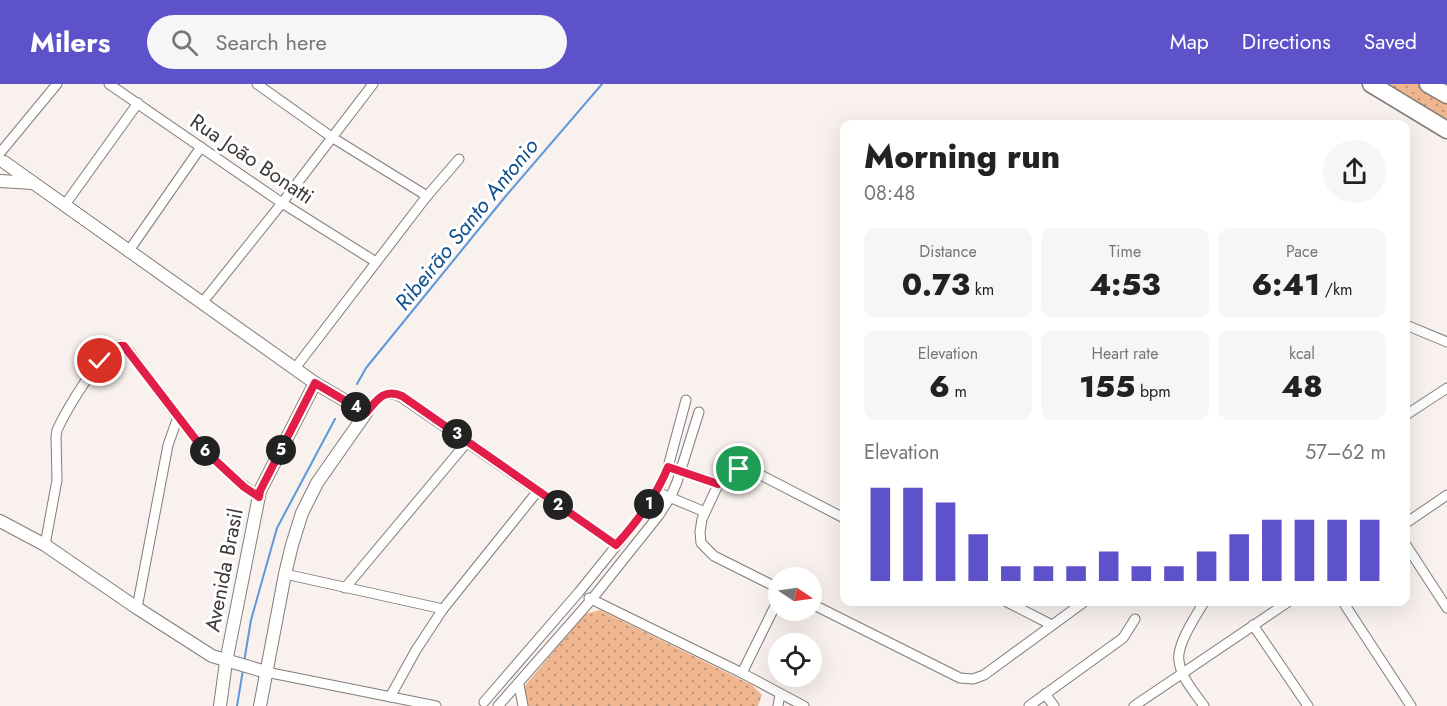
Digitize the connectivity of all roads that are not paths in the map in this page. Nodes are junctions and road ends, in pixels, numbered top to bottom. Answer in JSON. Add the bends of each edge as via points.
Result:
{"nodes":[{"id":1,"x":57,"y":84,"type":"edge"},
{"id":2,"x":109,"y":84,"type":"edge"},
{"id":3,"x":257,"y":84,"type":"edge"},
{"id":4,"x":373,"y":84,"type":"edge"},
{"id":5,"x":1371,"y":84,"type":"edge"},
{"id":6,"x":1428,"y":84,"type":"edge"},
{"id":7,"x":1447,"y":95,"type":"edge"},
{"id":8,"x":138,"y":103,"type":"junction"},
{"id":9,"x":1447,"y":130,"type":"edge"},
{"id":10,"x":333,"y":138,"type":"junction"},
{"id":11,"x":201,"y":147,"type":"junction"},
{"id":12,"x":1,"y":157,"type":"edge"},
{"id":13,"x":459,"y":159,"type":"dead end"},
{"id":14,"x":0,"y":179,"type":"edge"},
{"id":15,"x":34,"y":183,"type":"junction"},
{"id":16,"x":427,"y":196,"type":"junction"},
{"id":17,"x":282,"y":203,"type":"junction"},
{"id":18,"x":64,"y":207,"type":"junction"},
{"id":19,"x":128,"y":252,"type":"junction"},
{"id":20,"x":376,"y":262,"type":"junction"},
{"id":21,"x":202,"y":303,"type":"junction"},
{"id":22,"x":1410,"y":327,"type":"edge"},
{"id":23,"x":1447,"y":342,"type":"edge"},
{"id":24,"x":296,"y":367,"type":"junction"},
{"id":25,"x":315,"y":383,"type":"junction"},
{"id":26,"x":1447,"y":388,"type":"edge"},
{"id":27,"x":686,"y":400,"type":"dead end"},
{"id":28,"x":699,"y":412,"type":"dead end"},
{"id":29,"x":1410,"y":412,"type":"edge"},
{"id":30,"x":366,"y":413,"type":"junction"},
{"id":31,"x":178,"y":417,"type":"junction"},
{"id":32,"x":468,"y":441,"type":"junction"},
{"id":33,"x":668,"y":467,"type":"junction"},
{"id":34,"x":680,"y":471,"type":"junction"},
{"id":35,"x":718,"y":484,"type":"junction"},
{"id":36,"x":537,"y":492,"type":"junction"},
{"id":37,"x":657,"y":492,"type":"junction"},
{"id":38,"x":1447,"y":495,"type":"edge"},
{"id":39,"x":671,"y":496,"type":"junction"},
{"id":40,"x":259,"y":497,"type":"junction"},
{"id":41,"x":705,"y":512,"type":"junction"},
{"id":42,"x":840,"y":516,"type":"edge"},
{"id":43,"x":1410,"y":520,"type":"edge"},
{"id":44,"x":0,"y":521,"type":"edge"},
{"id":45,"x":45,"y":545,"type":"junction"},
{"id":46,"x":616,"y":545,"type":"junction"},
{"id":47,"x":1410,"y":551,"type":"edge"},
{"id":48,"x":285,"y":574,"type":"junction"},
{"id":49,"x":768,"y":583,"type":"edge"},
{"id":50,"x":345,"y":588,"type":"junction"},
{"id":51,"x":579,"y":592,"type":"junction"},
{"id":52,"x":592,"y":599,"type":"junction"},
{"id":53,"x":1015,"y":606,"type":"edge"},
{"id":54,"x":1078,"y":606,"type":"edge"},
{"id":55,"x":1202,"y":606,"type":"edge"},
{"id":56,"x":1282,"y":606,"type":"edge"},
{"id":57,"x":1346,"y":606,"type":"edge"},
{"id":58,"x":137,"y":608,"type":"junction"},
{"id":59,"x":1447,"y":608,"type":"edge"},
{"id":60,"x":442,"y":609,"type":"junction"},
{"id":61,"x":822,"y":609,"type":"edge"},
{"id":62,"x":1135,"y":619,"type":"dead end"},
{"id":63,"x":768,"y":620,"type":"edge"},
{"id":64,"x":1052,"y":625,"type":"junction"},
{"id":65,"x":1253,"y":625,"type":"junction"},
{"id":66,"x":230,"y":663,"type":"junction"},
{"id":67,"x":264,"y":672,"type":"junction"},
{"id":68,"x":742,"y":673,"type":"junction"},
{"id":69,"x":1183,"y":674,"type":"junction"},
{"id":70,"x":519,"y":685,"type":"junction"},
{"id":71,"x":780,"y":694,"type":"junction"},
{"id":72,"x":1045,"y":694,"type":"junction"},
{"id":73,"x":390,"y":697,"type":"junction"},
{"id":74,"x":482,"y":704,"type":"edge"},
{"id":75,"x":220,"y":706,"type":"edge"},
{"id":76,"x":260,"y":706,"type":"edge"},
{"id":77,"x":436,"y":706,"type":"edge"},
{"id":78,"x":497,"y":706,"type":"edge"},
{"id":79,"x":523,"y":706,"type":"edge"},
{"id":80,"x":778,"y":706,"type":"edge"},
{"id":81,"x":804,"y":706,"type":"edge"},
{"id":82,"x":1029,"y":706,"type":"edge"},
{"id":83,"x":1054,"y":706,"type":"edge"},
{"id":84,"x":1134,"y":706,"type":"edge"},
{"id":85,"x":1204,"y":706,"type":"edge"},
{"id":86,"x":1308,"y":706,"type":"edge"},
{"id":87,"x":1411,"y":706,"type":"edge"}],
"edges":[{"from":1,"to":12,"type":"street"},
{"from":2,"to":8,"type":"street","name":"Rua João Bonatti"},
{"from":3,"to":10,"type":"street"},
{"from":4,"to":10,"type":"street"},
{"from":5,"to":9,"type":"highway"},
{"from":6,"to":7,"type":"highway"},
{"from":8,"to":11,"type":"street","name":"Rua João Bonatti"},
{"from":8,"to":18,"type":"street"},
{"from":10,"to":16,"type":"street"},
{"from":10,"to":17,"type":"street"},
{"from":11,"to":17,"type":"street","name":"Rua João Bonatti"},
{"from":11,"to":19,"type":"street"},
{"from":12,"to":14,"type":"main road","via":[[4,169]]},
{"from":12,"to":15,"type":"main road"},
{"from":13,"to":16,"type":"street"},
{"from":14,"to":15,"type":"main road"},
{"from":15,"to":18,"type":"main road"},
{"from":16,"to":20,"type":"street"},
{"from":17,"to":20,"type":"street","name":"Rua João Bonatti"},
{"from":17,"to":21,"type":"street"},
{"from":18,"to":19,"type":"main road"},
{"from":19,"to":21,"type":"main road"},
{"from":20,"to":24,"type":"street"},
{"from":21,"to":24,"type":"main road"},
{"from":22,"to":23,"type":"street"},
{"from":24,"to":25,"type":"main road"},
{"from":25,"to":30,"type":"main road"},
{"from":25,"to":40,"type":"main road","name":"Avenida Brasil"},
{"from":26,"to":29,"type":"street"},
{"from":27,"to":33,"type":"street"},
{"from":28,"to":34,"type":"street"},
{"from":30,"to":32,"type":"street","via":[[381,396],[395,393]]},
{"from":30,"to":48,"type":"main road","via":[[309,498]]},
{"from":31,"to":40,"type":"street","via":[[215,461]]},
{"from":31,"to":45,"type":"street","via":[[129,351],[120,345],[112,349],[100,361],[57,430],[57,480]]},
{"from":31,"to":58,"type":"street","via":[[168,445]]},
{"from":32,"to":36,"type":"street"},
{"from":32,"to":50,"type":"street"},
{"from":33,"to":34,"type":"street"},
{"from":33,"to":37,"type":"street"},
{"from":34,"to":35,"type":"street"},
{"from":34,"to":39,"type":"street"},
{"from":35,"to":41,"type":"street"},
{"from":35,"to":42,"type":"street","via":[[724,472],[748,470]]},
{"from":36,"to":46,"type":"street"},
{"from":36,"to":60,"type":"street"},
{"from":37,"to":39,"type":"street"},
{"from":37,"to":46,"type":"street"},
{"from":38,"to":43,"type":"street"},
{"from":39,"to":41,"type":"street"},
{"from":39,"to":52,"type":"street"},
{"from":40,"to":66,"type":"main road","name":"Avenida Brasil"},
{"from":41,"to":49,"type":"street","via":[[700,532],[704,548]]},
{"from":44,"to":45,"type":"main road"},
{"from":45,"to":58,"type":"main road"},
{"from":46,"to":51,"type":"street"},
{"from":47,"to":59,"type":"street"},
{"from":48,"to":50,"type":"street"},
{"from":48,"to":67,"type":"main road"},
{"from":50,"to":60,"type":"street"},
{"from":51,"to":52,"type":"street"},
{"from":51,"to":74,"type":"street"},
{"from":52,"to":68,"type":"street"},
{"from":52,"to":70,"type":"street"},
{"from":53,"to":64,"type":"street"},
{"from":54,"to":64,"type":"street"},
{"from":55,"to":69,"type":"street","via":[[1181,646],[1178,657]]},
{"from":56,"to":65,"type":"street"},
{"from":57,"to":87,"type":"street"},
{"from":58,"to":66,"type":"main road","via":[[212,656]]},
{"from":60,"to":73,"type":"street"},
{"from":61,"to":64,"type":"street","via":[[960,678],[973,679]]},
{"from":62,"to":72,"type":"street","via":[[1123,638]]},
{"from":63,"to":68,"type":"street"},
{"from":65,"to":69,"type":"street"},
{"from":65,"to":86,"type":"street"},
{"from":66,"to":67,"type":"main road"},
{"from":66,"to":75,"type":"main road","name":"Avenida Brasil"},
{"from":67,"to":73,"type":"street"},
{"from":67,"to":76,"type":"main road"},
{"from":68,"to":71,"type":"street"},
{"from":69,"to":84,"type":"street"},
{"from":69,"to":85,"type":"street"},
{"from":70,"to":78,"type":"street"},
{"from":70,"to":79,"type":"street"},
{"from":71,"to":80,"type":"street"},
{"from":71,"to":81,"type":"street"},
{"from":72,"to":82,"type":"street"},
{"from":72,"to":83,"type":"street"},
{"from":73,"to":77,"type":"street"},
{"from":74,"to":78,"type":"street"}]}
